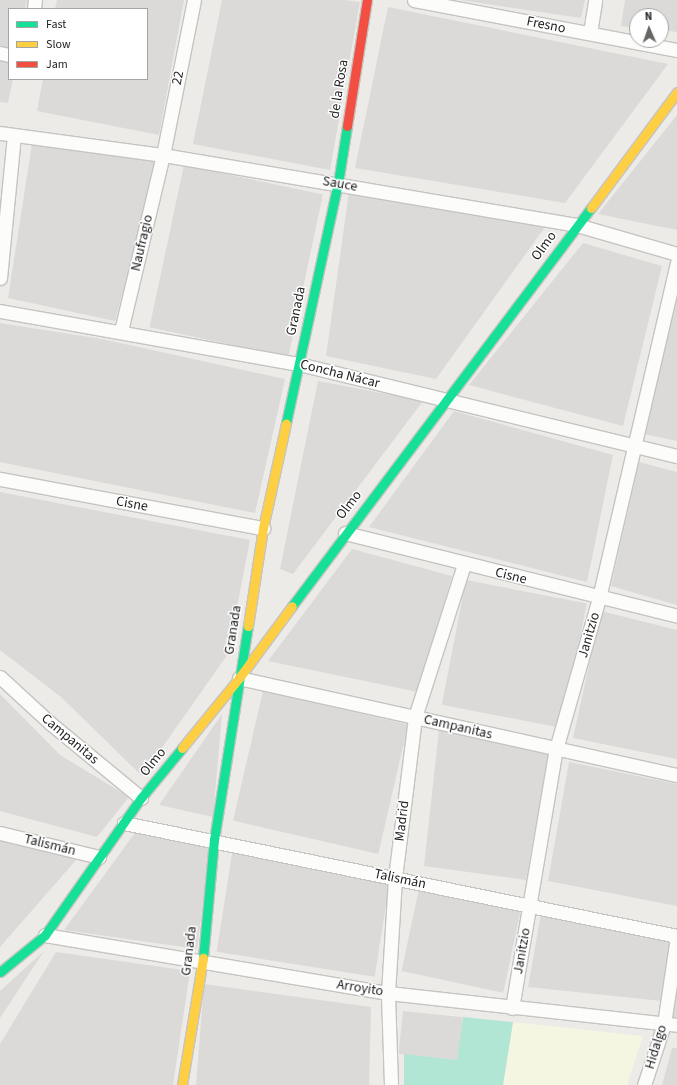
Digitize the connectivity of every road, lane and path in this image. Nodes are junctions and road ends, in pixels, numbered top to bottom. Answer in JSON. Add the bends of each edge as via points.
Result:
{"nodes":[{"id":1,"x":194,"y":0,"type":"edge"},
{"id":2,"x":367,"y":0,"type":"edge"},
{"id":3,"x":414,"y":0,"type":"edge"},
{"id":4,"x":595,"y":0,"type":"edge"},
{"id":5,"x":590,"y":33,"type":"junction"},
{"id":6,"x":677,"y":50,"type":"edge"},
{"id":7,"x":677,"y":92,"type":"edge"},
{"id":8,"x":0,"y":133,"type":"edge"},
{"id":9,"x":14,"y":136,"type":"junction"},
{"id":10,"x":163,"y":155,"type":"junction"},
{"id":11,"x":338,"y":183,"type":"junction"},
{"id":12,"x":577,"y":225,"type":"junction"},
{"id":13,"x":677,"y":254,"type":"edge"},
{"id":14,"x":677,"y":263,"type":"edge"},
{"id":15,"x":0,"y":278,"type":"edge"},
{"id":16,"x":0,"y":311,"type":"edge"},
{"id":17,"x":121,"y":331,"type":"junction"},
{"id":18,"x":298,"y":364,"type":"junction"},
{"id":19,"x":448,"y":401,"type":"junction"},
{"id":20,"x":632,"y":446,"type":"junction"},
{"id":21,"x":677,"y":456,"type":"edge"},
{"id":22,"x":0,"y":479,"type":"edge"},
{"id":23,"x":263,"y":528,"type":"junction"},
{"id":24,"x":345,"y":533,"type":"junction"},
{"id":25,"x":464,"y":564,"type":"junction"},
{"id":26,"x":599,"y":598,"type":"junction"},
{"id":27,"x":677,"y":616,"type":"edge"},
{"id":28,"x":0,"y":677,"type":"edge"},
{"id":29,"x":240,"y":678,"type":"junction"},
{"id":30,"x":415,"y":717,"type":"junction"},
{"id":31,"x":556,"y":749,"type":"junction"},
{"id":32,"x":677,"y":775,"type":"edge"},
{"id":33,"x":141,"y":798,"type":"junction"},
{"id":34,"x":124,"y":823,"type":"junction"},
{"id":35,"x":0,"y":832,"type":"edge"},
{"id":36,"x":214,"y":840,"type":"junction"},
{"id":37,"x":99,"y":857,"type":"junction"},
{"id":38,"x":395,"y":878,"type":"junction"},
{"id":39,"x":531,"y":905,"type":"junction"},
{"id":40,"x":45,"y":935,"type":"junction"},
{"id":41,"x":677,"y":937,"type":"edge"},
{"id":42,"x":203,"y":963,"type":"junction"},
{"id":43,"x":1,"y":970,"type":"edge"},
{"id":44,"x":388,"y":993,"type":"junction"},
{"id":45,"x":512,"y":1008,"type":"junction"},
{"id":46,"x":664,"y":1024,"type":"junction"},
{"id":47,"x":677,"y":1025,"type":"edge"},
{"id":48,"x":182,"y":1085,"type":"edge"},
{"id":49,"x":391,"y":1085,"type":"edge"},
{"id":50,"x":644,"y":1085,"type":"edge"}],
"edges":[{"from":1,"to":10,"type":"street","name":"22"},
{"from":2,"to":11,"type":"main road","name":"de la Rosa"},
{"from":3,"to":5,"type":"street","name":"Fresno"},
{"from":4,"to":5,"type":"street"},
{"from":5,"to":6,"type":"street","name":"Fresno"},
{"from":7,"to":12,"type":"main road","name":"Olmo"},
{"from":8,"to":9,"type":"street","name":"Sauce"},
{"from":9,"to":10,"type":"street","name":"Sauce"},
{"from":9,"to":15,"type":"street"},
{"from":10,"to":11,"type":"street","name":"Sauce"},
{"from":10,"to":17,"type":"street","name":"Naufragio"},
{"from":11,"to":12,"type":"street","name":"Sauce"},
{"from":11,"to":18,"type":"main road","name":"Granada"},
{"from":12,"to":13,"type":"street","name":"Sauce"},
{"from":12,"to":19,"type":"main road","name":"Olmo"},
{"from":14,"to":20,"type":"street","name":"Janitzio"},
{"from":16,"to":17,"type":"street","name":"Concha Nácar"},
{"from":17,"to":18,"type":"street","name":"Concha Nácar"},
{"from":18,"to":19,"type":"street","name":"Concha Nácar"},
{"from":18,"to":23,"type":"main road","name":"Granada"},
{"from":19,"to":20,"type":"street","name":"Concha Nácar"},
{"from":19,"to":24,"type":"main road","name":"Olmo"},
{"from":20,"to":21,"type":"street","name":"Concha Nácar"},
{"from":20,"to":26,"type":"street","name":"Janitzio"},
{"from":22,"to":23,"type":"street","name":"Cisne"},
{"from":23,"to":29,"type":"main road","name":"Granada"},
{"from":24,"to":25,"type":"street","name":"Cisne"},
{"from":24,"to":29,"type":"main road","name":"Olmo"},
{"from":25,"to":26,"type":"street","name":"Cisne"},
{"from":25,"to":30,"type":"street","name":"Madrid"},
{"from":26,"to":27,"type":"street","name":"Cisne"},
{"from":26,"to":31,"type":"street","name":"Janitzio"},
{"from":28,"to":33,"type":"street","name":"Campanitas","via":[[50,723]]},
{"from":29,"to":30,"type":"street","name":"Campanitas"},
{"from":29,"to":33,"type":"main road","name":"Olmo"},
{"from":29,"to":36,"type":"main road","name":"Granada"},
{"from":30,"to":31,"type":"street","name":"Campanitas"},
{"from":30,"to":38,"type":"street","name":"Madrid"},
{"from":31,"to":32,"type":"street","name":"Campanitas"},
{"from":31,"to":39,"type":"street","name":"Janitzio"},
{"from":33,"to":34,"type":"main road","name":"Olmo"},
{"from":34,"to":36,"type":"street","name":"Talismán"},
{"from":34,"to":37,"type":"main road","name":"Olmo"},
{"from":35,"to":37,"type":"street","name":"Talismán"},
{"from":36,"to":38,"type":"street","name":"Talismán"},
{"from":36,"to":42,"type":"main road","name":"Granada"},
{"from":37,"to":40,"type":"main road","name":"Olmo"},
{"from":38,"to":39,"type":"street","name":"Talismán"},
{"from":38,"to":44,"type":"street","name":"Madrid"},
{"from":39,"to":41,"type":"street","name":"Talismán"},
{"from":39,"to":45,"type":"street","name":"Janitzio"},
{"from":40,"to":42,"type":"street","name":"Arroyito"},
{"from":40,"to":43,"type":"main road","name":"Olmo"},
{"from":41,"to":46,"type":"street","name":"Hidalgo"},
{"from":42,"to":44,"type":"street","name":"Arroyito"},
{"from":42,"to":48,"type":"main road","name":"Granada"},
{"from":44,"to":45,"type":"street","name":"Arroyito"},
{"from":44,"to":49,"type":"street","name":"Madrid"},
{"from":45,"to":46,"type":"street","name":"Arroyito"},
{"from":46,"to":47,"type":"street","name":"Arroyito"},
{"from":46,"to":50,"type":"street","name":"Hidalgo"}]}
